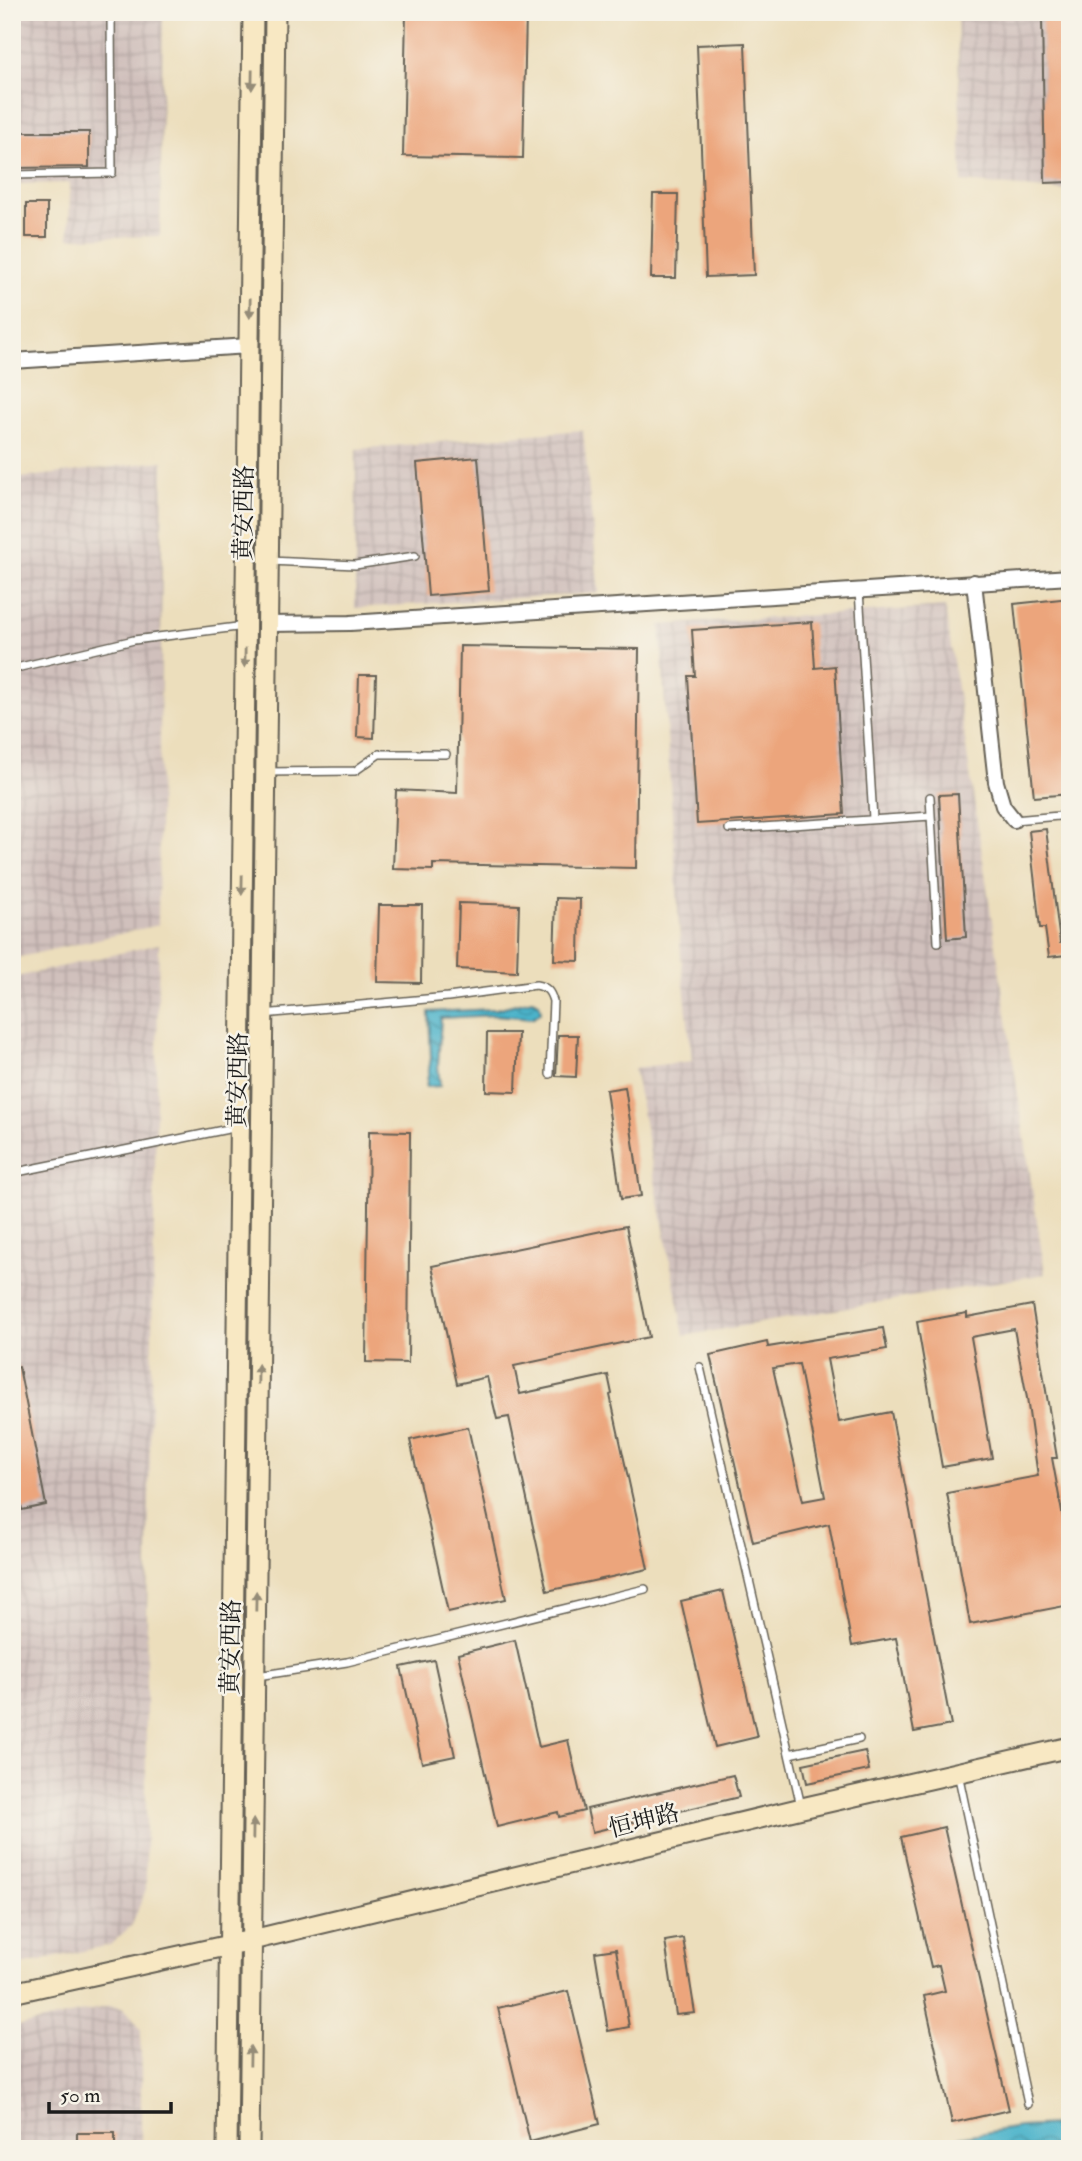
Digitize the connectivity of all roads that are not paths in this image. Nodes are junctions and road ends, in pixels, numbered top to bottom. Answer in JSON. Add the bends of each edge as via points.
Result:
{"nodes":[{"id":1,"x":111,"y":12,"type":"edge"},
{"id":2,"x":253,"y":12,"type":"edge"},
{"id":3,"x":275,"y":12,"type":"edge"},
{"id":4,"x":12,"y":175,"type":"edge"},
{"id":5,"x":249,"y":346,"type":"junction"},
{"id":6,"x":12,"y":361,"type":"edge"},
{"id":7,"x":415,"y":556,"type":"dead end"},
{"id":8,"x":268,"y":561,"type":"junction"},
{"id":9,"x":1070,"y":577,"type":"edge"},
{"id":10,"x":974,"y":582,"type":"junction"},
{"id":11,"x":859,"y":589,"type":"junction"},
{"id":12,"x":267,"y":624,"type":"junction"},
{"id":13,"x":246,"y":626,"type":"junction"},
{"id":14,"x":12,"y":669,"type":"edge"},
{"id":15,"x":446,"y":754,"type":"dead end"},
{"id":16,"x":266,"y":772,"type":"junction"},
{"id":17,"x":930,"y":797,"type":"dead end"},
{"id":18,"x":1070,"y":815,"type":"edge"},
{"id":19,"x":931,"y":816,"type":"junction"},
{"id":20,"x":873,"y":819,"type":"junction"},
{"id":21,"x":1014,"y":820,"type":"joint"},
{"id":22,"x":729,"y":828,"type":"dead end"},
{"id":23,"x":938,"y":942,"type":"dead end"},
{"id":24,"x":263,"y":1014,"type":"junction"},
{"id":25,"x":550,"y":1074,"type":"dead end"},
{"id":26,"x":239,"y":1127,"type":"junction"},
{"id":27,"x":12,"y":1173,"type":"edge"},
{"id":28,"x":700,"y":1367,"type":"dead end"},
{"id":29,"x":645,"y":1589,"type":"dead end"},
{"id":30,"x":255,"y":1677,"type":"junction"},
{"id":31,"x":859,"y":1739,"type":"dead end"},
{"id":32,"x":1070,"y":1747,"type":"edge"},
{"id":33,"x":789,"y":1754,"type":"junction"},
{"id":34,"x":957,"y":1772,"type":"junction"},
{"id":35,"x":802,"y":1808,"type":"junction"},
{"id":36,"x":251,"y":1940,"type":"junction"},
{"id":37,"x":231,"y":1945,"type":"junction"},
{"id":38,"x":12,"y":1993,"type":"edge"},
{"id":39,"x":1028,"y":2104,"type":"dead end"},
{"id":40,"x":227,"y":2149,"type":"edge"},
{"id":41,"x":249,"y":2149,"type":"edge"}],
"edges":[{"from":1,"to":4,"type":"lane","via":[[112,173]]},
{"from":2,"to":5,"type":"street","name":"黄安西路","one_way":true},
{"from":3,"to":8,"type":"street","name":"黄安西路"},
{"from":5,"to":6,"type":"street"},
{"from":5,"to":13,"type":"street","name":"黄安西路"},
{"from":7,"to":8,"type":"lane","via":[[355,565]]},
{"from":8,"to":12,"type":"street","name":"黄安西路"},
{"from":9,"to":10,"type":"street"},
{"from":10,"to":11,"type":"street"},
{"from":10,"to":21,"type":"street","via":[[996,782],[1003,806]]},
{"from":11,"to":12,"type":"street","via":[[350,623]]},
{"from":11,"to":20,"type":"lane"},
{"from":12,"to":16,"type":"street","name":"黄安西路"},
{"from":13,"to":14,"type":"lane","via":[[134,640]]},
{"from":13,"to":26,"type":"street","name":"黄安西路","one_way":true},
{"from":15,"to":16,"type":"lane","via":[[379,754],[355,771]]},
{"from":16,"to":24,"type":"street","name":"黄安西路"},
{"from":17,"to":19,"type":"lane"},
{"from":18,"to":21,"type":"lane"},
{"from":19,"to":20,"type":"lane"},
{"from":19,"to":23,"type":"lane"},
{"from":20,"to":22,"type":"lane"},
{"from":24,"to":25,"type":"lane","via":[[544,986],[554,1001]]},
{"from":30,"to":24,"type":"street","name":"黄安西路","one_way":true},
{"from":26,"to":27,"type":"lane"},
{"from":26,"to":37,"type":"street","name":"黄安西路"},
{"from":28,"to":33,"type":"lane"},
{"from":29,"to":30,"type":"lane","via":[[346,1662]]},
{"from":36,"to":30,"type":"street","name":"黄安西路","one_way":true},
{"from":31,"to":33,"type":"lane"},
{"from":32,"to":34,"type":"street","name":"恒坤路"},
{"from":33,"to":35,"type":"lane"},
{"from":34,"to":35,"type":"street","name":"恒坤路"},
{"from":34,"to":39,"type":"lane"},
{"from":35,"to":36,"type":"street","name":"恒坤路"},
{"from":36,"to":37,"type":"street","name":"恒坤路"},
{"from":41,"to":36,"type":"street","name":"黄安西路","one_way":true},
{"from":37,"to":38,"type":"street","name":"恒坤路"},
{"from":37,"to":40,"type":"street","name":"黄安西路"}]}
